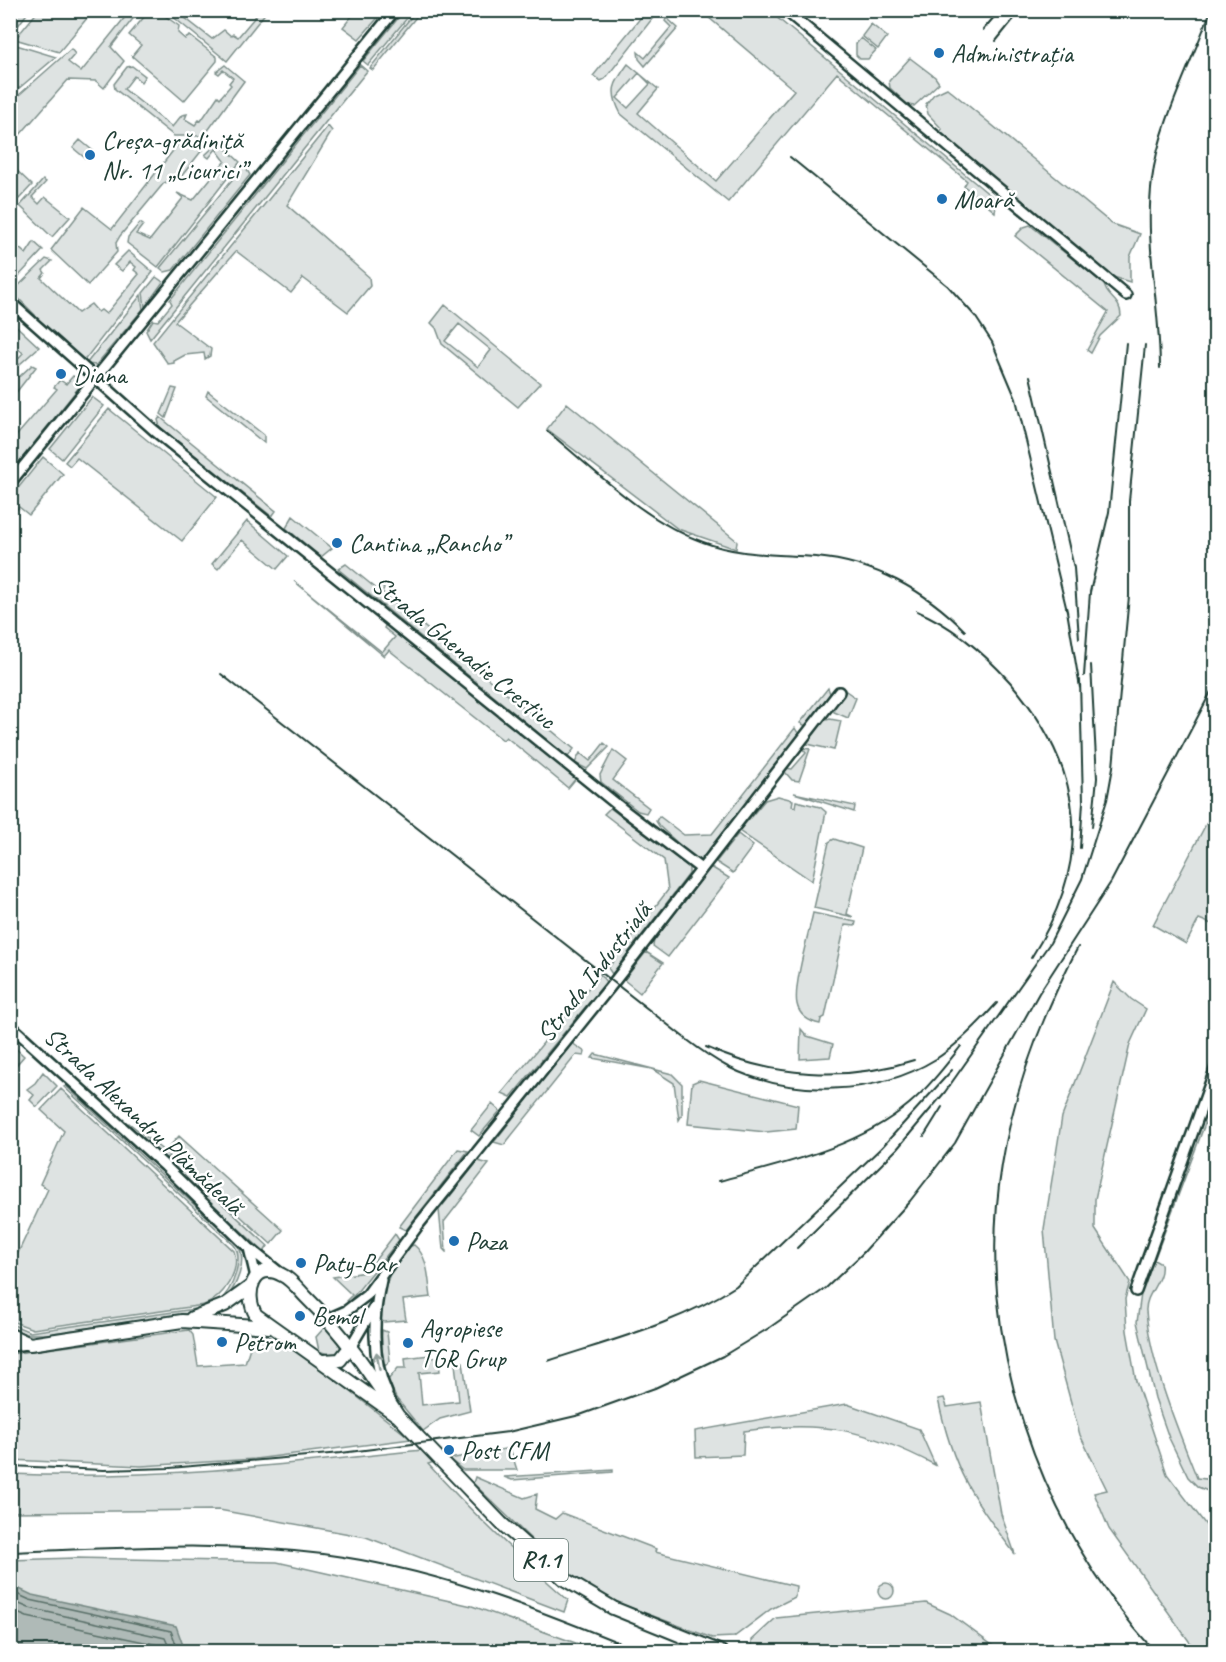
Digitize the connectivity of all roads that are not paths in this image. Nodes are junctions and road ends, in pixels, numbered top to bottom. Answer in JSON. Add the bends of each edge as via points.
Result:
{"nodes":[{"id":1,"x":395,"y":10,"type":"edge"},
{"id":2,"x":785,"y":10,"type":"edge"},
{"id":3,"x":1126,"y":295,"type":"dead end"},
{"id":4,"x":10,"y":302,"type":"edge"},
{"id":5,"x":96,"y":378,"type":"junction"},
{"id":6,"x":10,"y":483,"type":"edge"},
{"id":7,"x":839,"y":692,"type":"dead end"},
{"id":8,"x":701,"y":869,"type":"junction"},
{"id":9,"x":10,"y":1025,"type":"edge"},
{"id":10,"x":1215,"y":1067,"type":"edge"},
{"id":11,"x":249,"y":1248,"type":"junction"},
{"id":12,"x":282,"y":1275,"type":"junction"},
{"id":13,"x":381,"y":1277,"type":"junction"},
{"id":14,"x":253,"y":1282,"type":"junction"},
{"id":15,"x":1136,"y":1291,"type":"dead end"},
{"id":16,"x":376,"y":1303,"type":"junction"},
{"id":17,"x":328,"y":1319,"type":"junction"},
{"id":18,"x":182,"y":1321,"type":"junction"},
{"id":19,"x":276,"y":1328,"type":"junction"},
{"id":20,"x":10,"y":1335,"type":"edge"},
{"id":21,"x":30,"y":1344,"type":"junction"},
{"id":22,"x":10,"y":1346,"type":"edge"},
{"id":23,"x":351,"y":1346,"type":"junction"},
{"id":24,"x":323,"y":1361,"type":"junction"},
{"id":25,"x":398,"y":1416,"type":"junction"},
{"id":26,"x":721,"y":1652,"type":"edge"}],
"edges":[{"from":1,"to":5,"type":"street"},
{"from":2,"to":3,"type":"street"},
{"from":4,"to":5,"type":"street","name":"Strada Ghenadie Crestiuc"},
{"from":5,"to":6,"type":"street"},
{"from":5,"to":8,"type":"street","name":"Strada Ghenadie Crestiuc","via":[[155,431]]},
{"from":7,"to":8,"type":"street","name":"Strada Industrială"},
{"from":8,"to":13,"type":"street","name":"Strada Industrială"},
{"from":9,"to":11,"type":"street","name":"Strada Alexandru Plămădeală"},
{"from":10,"to":15,"type":"street"},
{"from":11,"to":12,"type":"street","name":"Strada Alexandru Plămădeală"},
{"from":11,"to":14,"type":"street","name":"Strada Alexandru Plămădeală"},
{"from":12,"to":14,"type":"main road","via":[[267,1272]]},
{"from":12,"to":17,"type":"main road"},
{"from":13,"to":16,"type":"street","name":"Strada Industrială"},
{"from":13,"to":17,"type":"street","name":"Strada Industrială","via":[[356,1304]]},
{"from":14,"to":18,"type":"main road","via":[[225,1305]]},
{"from":14,"to":19,"type":"main road","via":[[249,1296],[253,1310]]},
{"from":16,"to":23,"type":"street","name":"Strada Industrială"},
{"from":25,"to":16,"type":"street","name":"Strada Industrială","one_way":true,"via":[[378,1360]]},
{"from":17,"to":23,"type":"main road"},
{"from":18,"to":19,"type":"main road"},
{"from":18,"to":21,"type":"main road"},
{"from":19,"to":24,"type":"main road"},
{"from":20,"to":21,"type":"main road"},
{"from":21,"to":22,"type":"street"},
{"from":23,"to":24,"type":"main road","via":[[340,1360]]},
{"from":23,"to":25,"type":"main road"},
{"from":24,"to":25,"type":"main road"},
{"from":25,"to":26,"type":"main road","number":"R1.1","via":[[484,1507],[564,1579],[613,1608]]}]}
